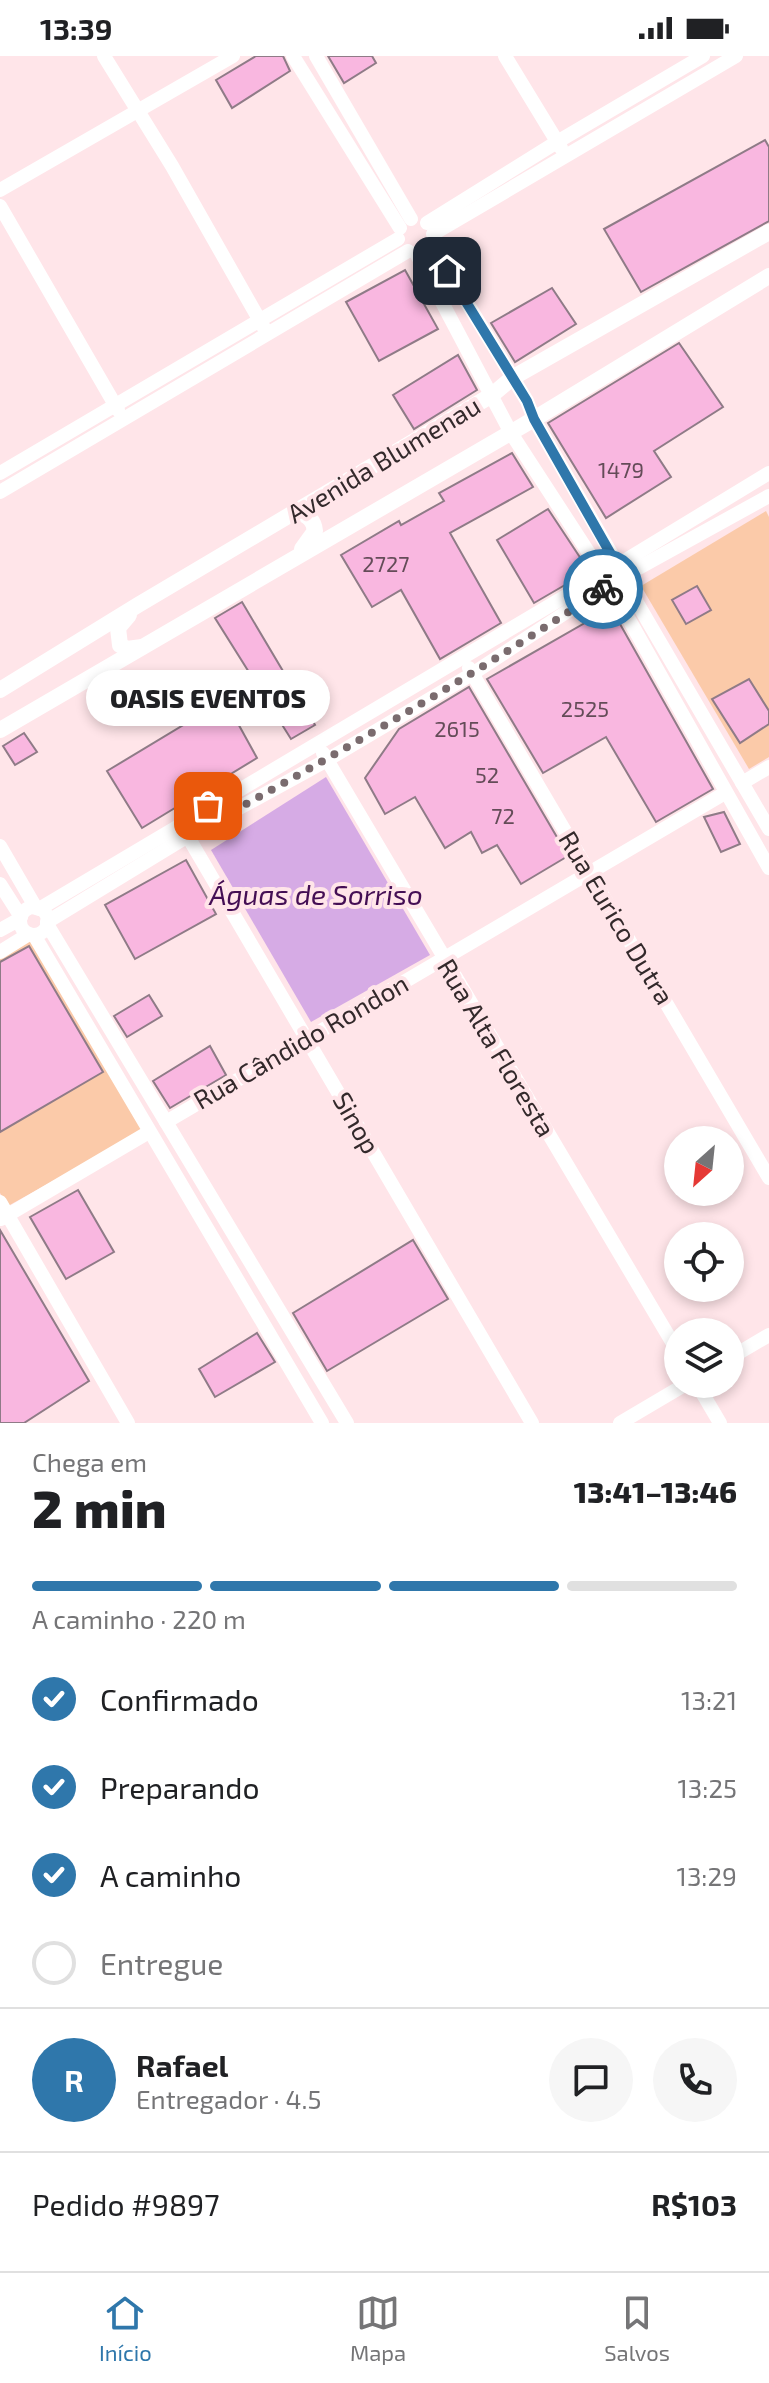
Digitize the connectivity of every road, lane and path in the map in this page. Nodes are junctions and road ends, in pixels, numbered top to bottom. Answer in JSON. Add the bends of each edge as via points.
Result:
{"nodes":[{"id":1,"x":104,"y":56,"type":"edge"},
{"id":2,"x":233,"y":56,"type":"edge"},
{"id":3,"x":293,"y":56,"type":"edge"},
{"id":4,"x":316,"y":56,"type":"edge"},
{"id":5,"x":505,"y":56,"type":"edge"},
{"id":6,"x":736,"y":56,"type":"edge"},
{"id":7,"x":700,"y":57,"type":"edge"},
{"id":8,"x":706,"y":74,"type":"junction"},
{"id":9,"x":137,"y":111,"type":"junction"},
{"id":10,"x":557,"y":142,"type":"junction"},
{"id":11,"x":565,"y":155,"type":"junction"},
{"id":12,"x":0,"y":190,"type":"edge"},
{"id":13,"x":0,"y":206,"type":"edge"},
{"id":14,"x":769,"y":232,"type":"edge"},
{"id":15,"x":430,"y":234,"type":"junction"},
{"id":16,"x":407,"y":238,"type":"junction"},
{"id":17,"x":769,"y":276,"type":"edge"},
{"id":18,"x":260,"y":322,"type":"junction"},
{"id":19,"x":268,"y":336,"type":"junction"},
{"id":20,"x":512,"y":378,"type":"junction"},
{"id":21,"x":492,"y":395,"type":"junction"},
{"id":22,"x":115,"y":405,"type":"junction"},
{"id":23,"x":123,"y":419,"type":"junction"},
{"id":24,"x":534,"y":419,"type":"junction"},
{"id":25,"x":511,"y":433,"type":"junction"},
{"id":26,"x":0,"y":473,"type":"edge"},
{"id":27,"x":769,"y":473,"type":"edge"},
{"id":28,"x":755,"y":481,"type":"junction"},
{"id":29,"x":0,"y":492,"type":"edge"},
{"id":30,"x":768,"y":499,"type":"edge"},
{"id":31,"x":297,"y":511,"type":"junction"},
{"id":32,"x":292,"y":559,"type":"junction"},
{"id":33,"x":613,"y":576,"type":"junction"},
{"id":34,"x":138,"y":605,"type":"junction"},
{"id":35,"x":531,"y":615,"type":"junction"},
{"id":36,"x":541,"y":631,"type":"junction"},
{"id":37,"x":143,"y":647,"type":"junction"},
{"id":38,"x":462,"y":658,"type":"junction"},
{"id":39,"x":472,"y":674,"type":"junction"},
{"id":40,"x":0,"y":690,"type":"edge"},
{"id":41,"x":0,"y":730,"type":"edge"},
{"id":42,"x":317,"y":742,"type":"junction"},
{"id":43,"x":327,"y":760,"type":"junction"},
{"id":44,"x":769,"y":767,"type":"edge"},
{"id":45,"x":742,"y":783,"type":"junction"},
{"id":46,"x":725,"y":793,"type":"junction"},
{"id":47,"x":180,"y":822,"type":"junction"},
{"id":48,"x":769,"y":829,"type":"edge"},
{"id":49,"x":188,"y":836,"type":"junction"},
{"id":50,"x":0,"y":846,"type":"edge"},
{"id":51,"x":769,"y":868,"type":"edge"},
{"id":52,"x":589,"y":873,"type":"junction"},
{"id":53,"x":0,"y":884,"type":"edge"},
{"id":54,"x":38,"y":908,"type":"junction"},
{"id":55,"x":20,"y":918,"type":"junction"},
{"id":56,"x":47,"y":923,"type":"junction"},
{"id":57,"x":0,"y":930,"type":"edge"},
{"id":58,"x":31,"y":934,"type":"junction"},
{"id":59,"x":0,"y":952,"type":"edge"},
{"id":60,"x":443,"y":959,"type":"junction"},
{"id":61,"x":307,"y":1039,"type":"junction"},
{"id":62,"x":166,"y":1122,"type":"junction"},
{"id":63,"x":149,"y":1132,"type":"junction"},
{"id":64,"x":190,"y":1161,"type":"junction"},
{"id":65,"x":173,"y":1171,"type":"junction"},
{"id":66,"x":769,"y":1178,"type":"edge"},
{"id":67,"x":0,"y":1202,"type":"edge"},
{"id":68,"x":4,"y":1218,"type":"edge"},
{"id":69,"x":664,"y":1329,"type":"edge"},
{"id":70,"x":769,"y":1335,"type":"edge"},
{"id":71,"x":744,"y":1350,"type":"edge"},
{"id":72,"x":664,"y":1397,"type":"edge"},
{"id":73,"x":705,"y":1398,"type":"edge"},
{"id":74,"x":128,"y":1423,"type":"edge"},
{"id":75,"x":322,"y":1423,"type":"edge"},
{"id":76,"x":347,"y":1423,"type":"edge"},
{"id":77,"x":532,"y":1423,"type":"edge"},
{"id":78,"x":620,"y":1423,"type":"edge"},
{"id":79,"x":720,"y":1423,"type":"edge"}],
"edges":[{"from":1,"to":9,"type":"street"},
{"from":2,"to":9,"type":"street"},
{"from":3,"to":16,"type":"street"},
{"from":4,"to":16,"type":"street"},
{"from":5,"to":10,"type":"street"},
{"from":6,"to":8,"type":"street"},
{"from":7,"to":8,"type":"street"},
{"from":7,"to":10,"type":"street"},
{"from":8,"to":11,"type":"street"},
{"from":9,"to":12,"type":"street"},
{"from":9,"to":18,"type":"street"},
{"from":10,"to":11,"type":"street"},
{"from":10,"to":15,"type":"street"},
{"from":11,"to":15,"type":"street"},
{"from":13,"to":22,"type":"street"},
{"from":14,"to":20,"type":"main road","name":"Avenida Blumenau"},
{"from":15,"to":16,"type":"street"},
{"from":15,"to":16,"type":"street","via":[[422,252]]},
{"from":15,"to":20,"type":"street"},
{"from":16,"to":18,"type":"street"},
{"from":16,"to":19,"type":"street"},
{"from":16,"to":21,"type":"street"},
{"from":17,"to":24,"type":"main road","name":"Avenida Blumenau"},
{"from":18,"to":19,"type":"street"},
{"from":18,"to":22,"type":"street"},
{"from":19,"to":23,"type":"street"},
{"from":20,"to":21,"type":"main road","name":"Avenida Blumenau"},
{"from":20,"to":24,"type":"street"},
{"from":21,"to":25,"type":"street"},
{"from":21,"to":31,"type":"main road","name":"Avenida Blumenau"},
{"from":22,"to":23,"type":"street"},
{"from":22,"to":26,"type":"street"},
{"from":23,"to":29,"type":"street"},
{"from":24,"to":25,"type":"main road","name":"Avenida Blumenau"},
{"from":24,"to":33,"type":"street"},
{"from":25,"to":32,"type":"main road","name":"Avenida Blumenau"},
{"from":25,"to":33,"type":"street"},
{"from":27,"to":28,"type":"street"},
{"from":28,"to":30,"type":"street"},
{"from":28,"to":33,"type":"street"},
{"from":30,"to":33,"type":"street"},
{"from":31,"to":32,"type":"main road","via":[[310,518],[315,531]]},
{"from":31,"to":34,"type":"main road","name":"Avenida Blumenau"},
{"from":32,"to":37,"type":"main road","name":"Avenida Blumenau"},
{"from":33,"to":35,"type":"street"},
{"from":33,"to":36,"type":"street"},
{"from":33,"to":45,"type":"street"},
{"from":33,"to":46,"type":"street"},
{"from":34,"to":37,"type":"main road","via":[[118,628],[118,639],[127,649]]},
{"from":34,"to":40,"type":"main road","name":"Avenida Blumenau"},
{"from":35,"to":36,"type":"street"},
{"from":35,"to":38,"type":"street"},
{"from":36,"to":39,"type":"street"},
{"from":37,"to":41,"type":"main road","name":"Avenida Blumenau"},
{"from":38,"to":39,"type":"street","name":"Rua Eurico Dutra"},
{"from":38,"to":42,"type":"street"},
{"from":39,"to":43,"type":"street"},
{"from":39,"to":52,"type":"street","name":"Rua Eurico Dutra"},
{"from":42,"to":43,"type":"street","name":"Rua Alta Floresta"},
{"from":42,"to":47,"type":"street"},
{"from":43,"to":49,"type":"street"},
{"from":43,"to":60,"type":"street","name":"Rua Alta Floresta"},
{"from":44,"to":45,"type":"street"},
{"from":45,"to":48,"type":"street"},
{"from":46,"to":51,"type":"street"},
{"from":46,"to":52,"type":"street","name":"Rua Cândido Rondon"},
{"from":47,"to":49,"type":"street","name":"Sinop"},
{"from":47,"to":54,"type":"street"},
{"from":49,"to":56,"type":"street"},
{"from":49,"to":61,"type":"street","name":"Sinop"},
{"from":50,"to":54,"type":"street"},
{"from":52,"to":60,"type":"street","name":"Rua Cândido Rondon"},
{"from":52,"to":66,"type":"street","name":"Rua Eurico Dutra"},
{"from":53,"to":55,"type":"street"},
{"from":54,"to":55,"type":"street"},
{"from":54,"to":56,"type":"street"},
{"from":55,"to":57,"type":"street"},
{"from":55,"to":58,"type":"street"},
{"from":56,"to":58,"type":"street","via":[[44,931]]},
{"from":56,"to":62,"type":"street"},
{"from":58,"to":59,"type":"street"},
{"from":58,"to":63,"type":"street"},
{"from":60,"to":61,"type":"street","name":"Rua Cândido Rondon"},
{"from":60,"to":69,"type":"street","name":"Rua Alta Floresta"},
{"from":61,"to":62,"type":"street","name":"Rua Cândido Rondon"},
{"from":61,"to":77,"type":"street","name":"Sinop"},
{"from":62,"to":64,"type":"street"},
{"from":63,"to":65,"type":"street"},
{"from":63,"to":68,"type":"street"},
{"from":64,"to":65,"type":"street"},
{"from":64,"to":76,"type":"street"},
{"from":65,"to":75,"type":"street"},
{"from":67,"to":68,"type":"street"},
{"from":68,"to":74,"type":"street"},
{"from":70,"to":71,"type":"street"},
{"from":72,"to":78,"type":"street"},
{"from":73,"to":79,"type":"street"}]}
